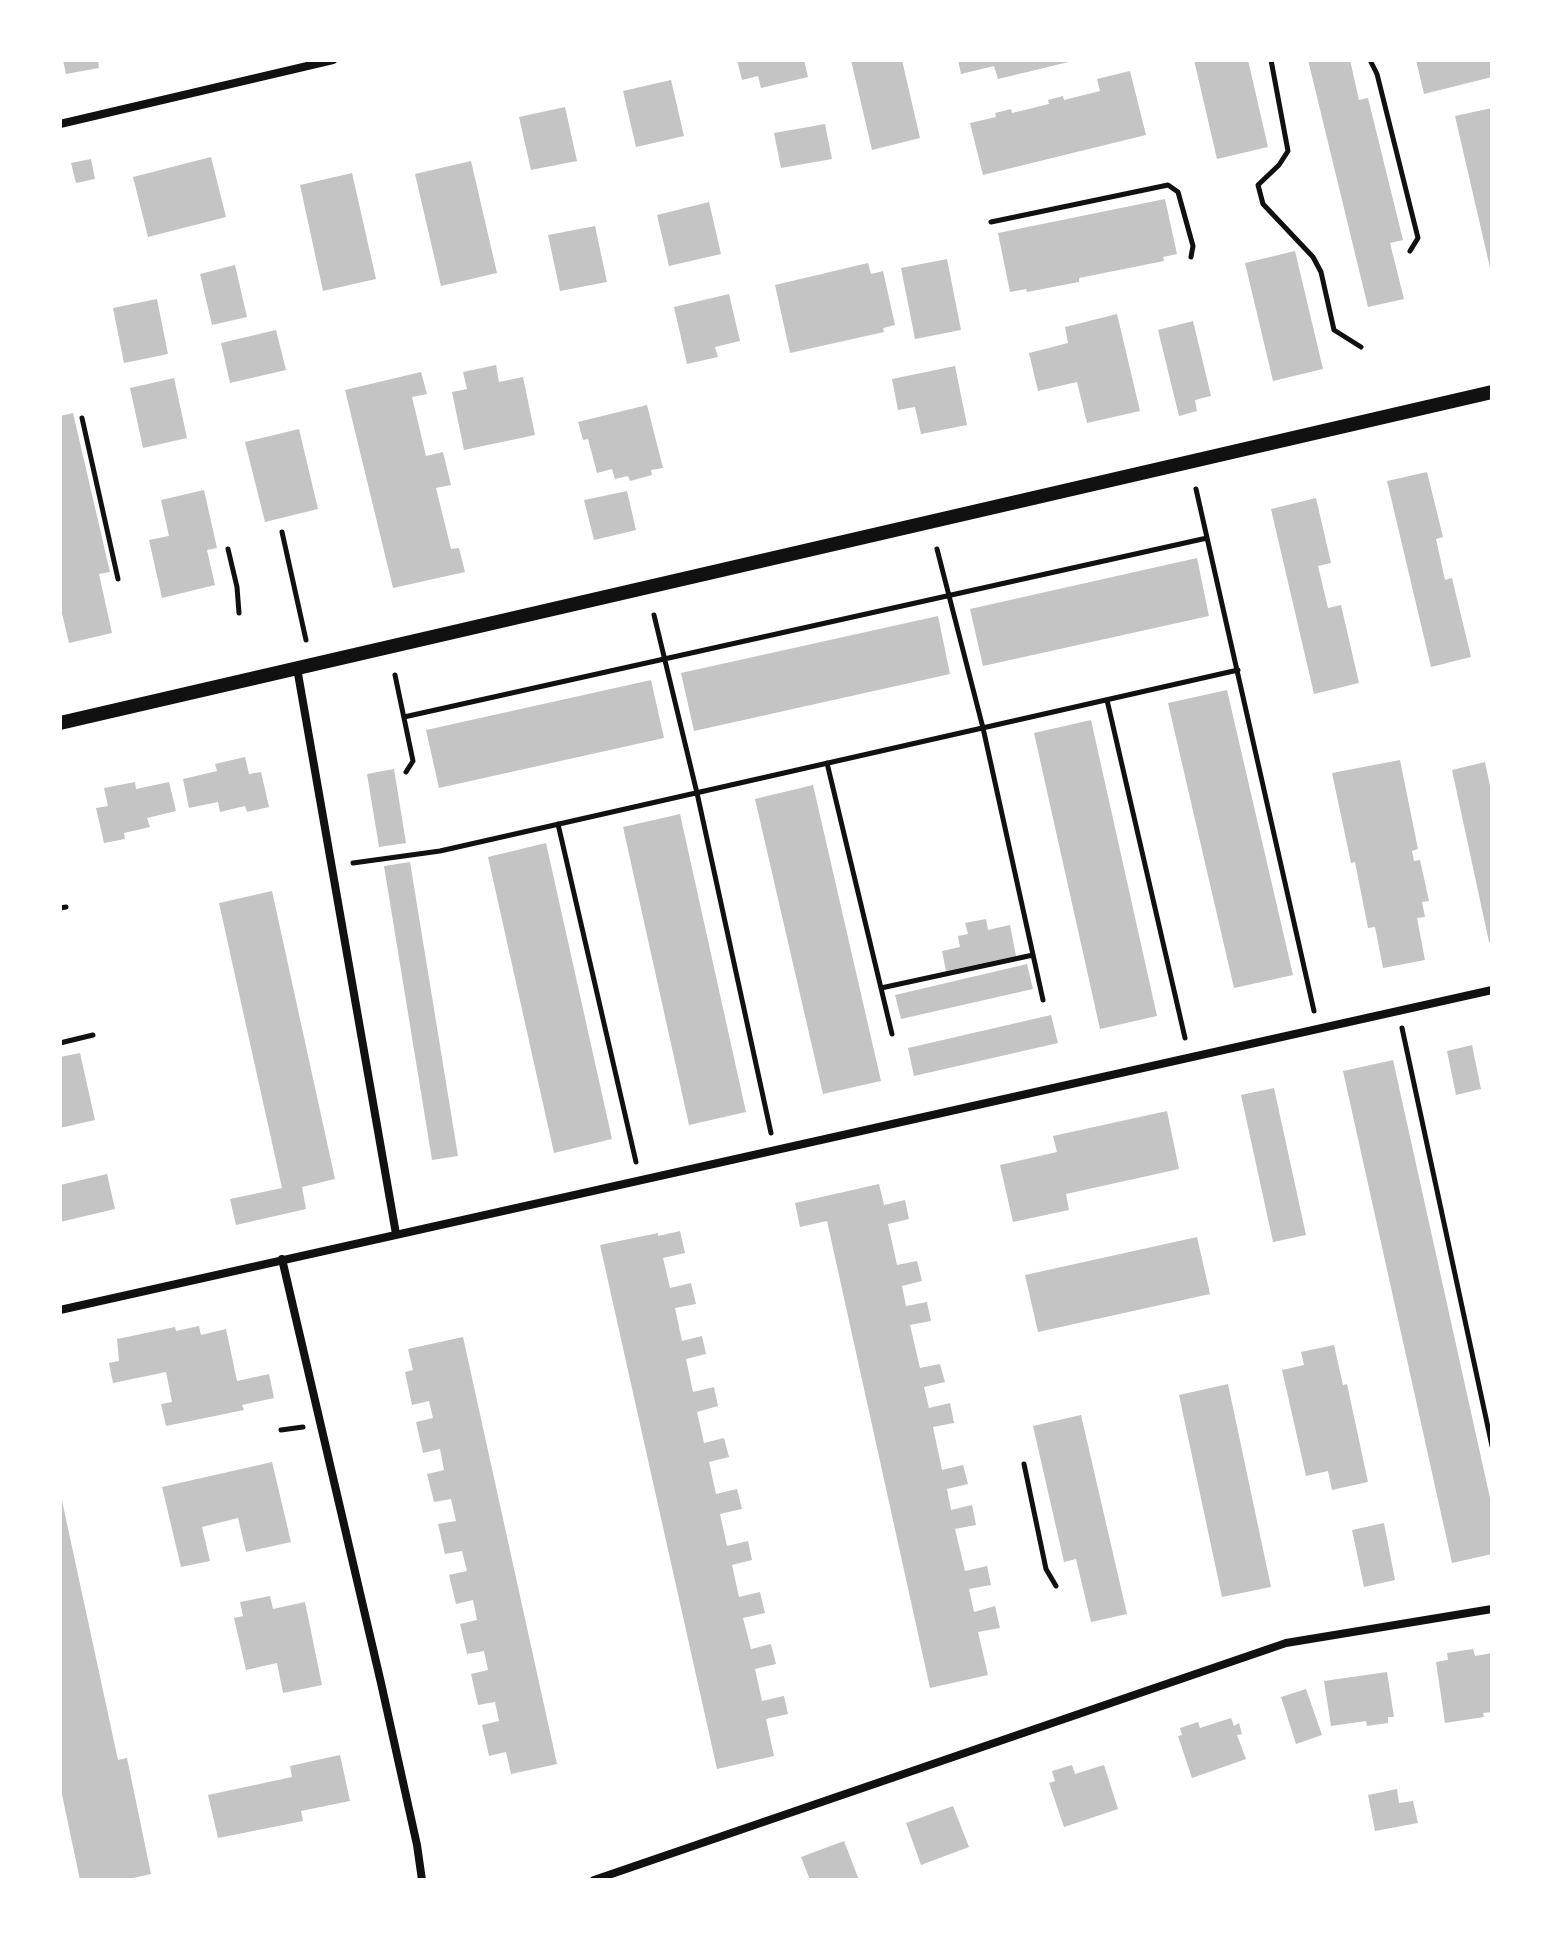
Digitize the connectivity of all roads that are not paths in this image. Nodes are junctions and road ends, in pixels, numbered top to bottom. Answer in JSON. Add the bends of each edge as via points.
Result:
{"nodes":[{"id":1,"x":333,"y":60,"type":"edge"},
{"id":2,"x":60,"y":124,"type":"edge"},
{"id":3,"x":1492,"y":392,"type":"edge"},
{"id":4,"x":297,"y":668,"type":"junction"},
{"id":5,"x":60,"y":723,"type":"edge"},
{"id":6,"x":1492,"y":990,"type":"edge"},
{"id":7,"x":396,"y":1234,"type":"junction"},
{"id":8,"x":282,"y":1259,"type":"junction"},
{"id":9,"x":60,"y":1310,"type":"edge"},
{"id":10,"x":1492,"y":1609,"type":"edge"},
{"id":11,"x":422,"y":1880,"type":"edge"},
{"id":12,"x":594,"y":1880,"type":"edge"}],
"edges":[{"from":1,"to":2,"type":"street"},
{"from":3,"to":4,"type":"street"},
{"from":4,"to":5,"type":"street"},
{"from":4,"to":7,"type":"street"},
{"from":6,"to":7,"type":"street"},
{"from":7,"to":8,"type":"street"},
{"from":8,"to":9,"type":"street"},
{"from":8,"to":11,"type":"street"},
{"from":10,"to":12,"type":"street","via":[[1286,1643]]}]}
